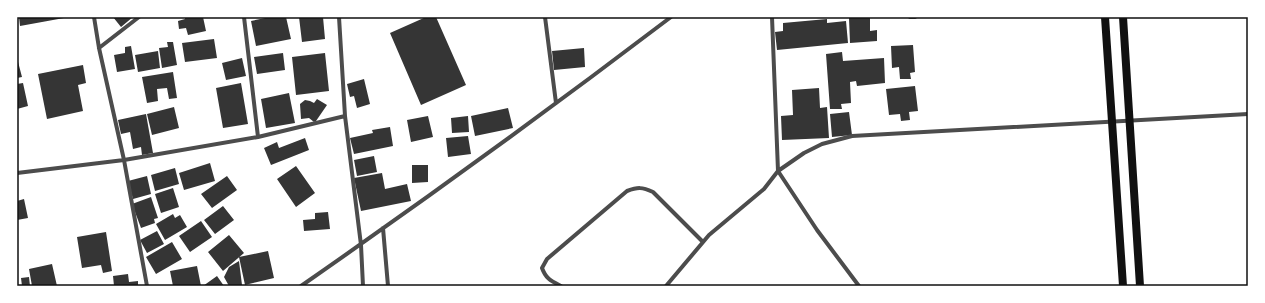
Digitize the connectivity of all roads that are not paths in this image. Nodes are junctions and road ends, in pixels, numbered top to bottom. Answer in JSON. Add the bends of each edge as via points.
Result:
{"nodes":[{"id":1,"x":94,"y":17,"type":"edge"},
{"id":2,"x":139,"y":17,"type":"edge"},
{"id":3,"x":244,"y":17,"type":"edge"},
{"id":4,"x":339,"y":17,"type":"edge"},
{"id":5,"x":545,"y":17,"type":"edge"},
{"id":6,"x":671,"y":17,"type":"edge"},
{"id":7,"x":772,"y":17,"type":"edge"},
{"id":8,"x":910,"y":17,"type":"edge"},
{"id":9,"x":915,"y":17,"type":"edge"},
{"id":10,"x":1105,"y":17,"type":"edge"},
{"id":11,"x":1123,"y":17,"type":"edge"},
{"id":12,"x":665,"y":19,"type":"edge"},
{"id":13,"x":99,"y":48,"type":"junction"},
{"id":14,"x":556,"y":103,"type":"junction"},
{"id":15,"x":1248,"y":114,"type":"edge"},
{"id":16,"x":345,"y":116,"type":"junction"},
{"id":17,"x":1112,"y":120,"type":"junction"},
{"id":18,"x":1129,"y":120,"type":"junction"},
{"id":19,"x":258,"y":137,"type":"junction"},
{"id":20,"x":124,"y":160,"type":"junction"},
{"id":21,"x":778,"y":171,"type":"junction"},
{"id":22,"x":17,"y":173,"type":"edge"},
{"id":23,"x":383,"y":228,"type":"junction"},
{"id":24,"x":703,"y":242,"type":"junction"},
{"id":25,"x":361,"y":245,"type":"junction"},
{"id":26,"x":147,"y":286,"type":"edge"},
{"id":27,"x":301,"y":286,"type":"edge"},
{"id":28,"x":363,"y":286,"type":"edge"},
{"id":29,"x":388,"y":286,"type":"edge"},
{"id":30,"x":561,"y":286,"type":"edge"},
{"id":31,"x":666,"y":286,"type":"edge"},
{"id":32,"x":859,"y":286,"type":"edge"},
{"id":33,"x":1123,"y":286,"type":"edge"},
{"id":34,"x":1140,"y":286,"type":"edge"}],
"edges":[{"from":1,"to":13,"type":"street"},
{"from":2,"to":13,"type":"street"},
{"from":3,"to":19,"type":"street"},
{"from":4,"to":16,"type":"street"},
{"from":5,"to":14,"type":"street"},
{"from":6,"to":12,"type":"street"},
{"from":7,"to":21,"type":"street"},
{"from":8,"to":9,"type":"street"},
{"from":10,"to":17,"type":"main road"},
{"from":11,"to":18,"type":"main road"},
{"from":12,"to":14,"type":"street"},
{"from":13,"to":20,"type":"street"},
{"from":14,"to":23,"type":"street"},
{"from":15,"to":18,"type":"street"},
{"from":16,"to":19,"type":"street"},
{"from":16,"to":25,"type":"street"},
{"from":17,"to":18,"type":"street"},
{"from":17,"to":21,"type":"street","via":[[852,136],[822,144]]},
{"from":17,"to":33,"type":"main road"},
{"from":18,"to":34,"type":"main road"},
{"from":19,"to":20,"type":"street"},
{"from":20,"to":22,"type":"street"},
{"from":20,"to":26,"type":"street"},
{"from":21,"to":24,"type":"street","via":[[764,189]]},
{"from":21,"to":32,"type":"street","via":[[817,230]]},
{"from":23,"to":25,"type":"street"},
{"from":23,"to":29,"type":"street"},
{"from":24,"to":30,"type":"street","via":[[653,192],[634,188],[627,191],[547,259],[542,268],[545,276]]},
{"from":24,"to":31,"type":"street"},
{"from":25,"to":27,"type":"street"},
{"from":25,"to":28,"type":"street"}]}
